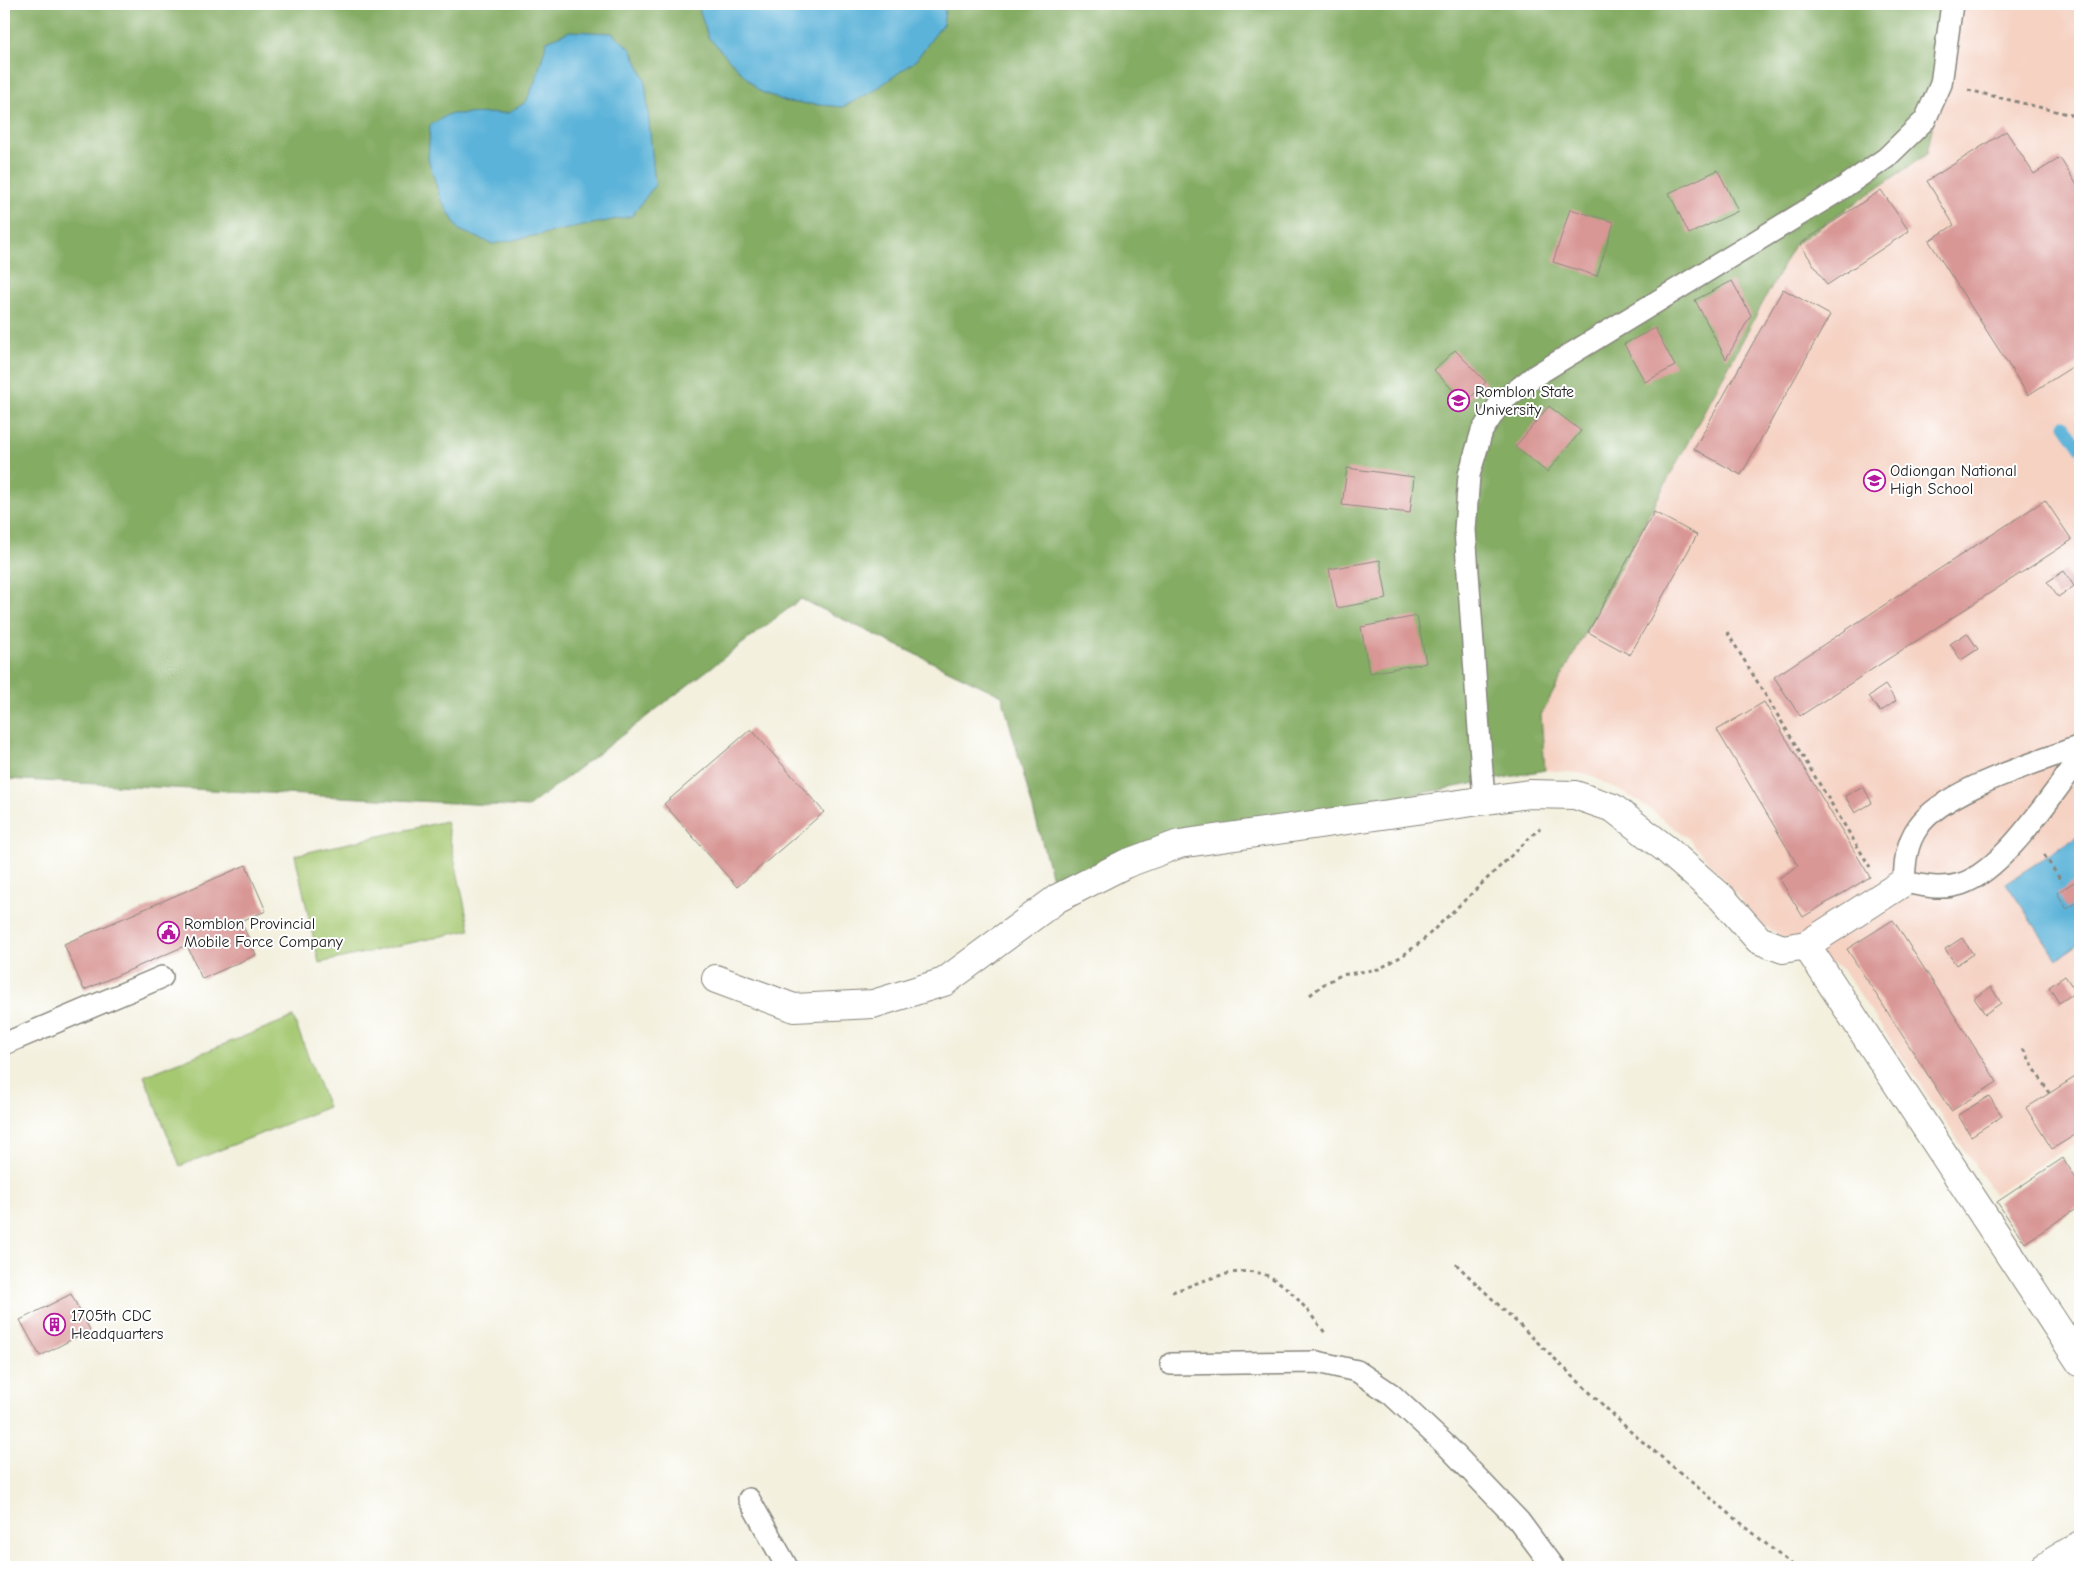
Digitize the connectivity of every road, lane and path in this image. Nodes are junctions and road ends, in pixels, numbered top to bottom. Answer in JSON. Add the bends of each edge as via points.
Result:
{"nodes":[{"id":1,"x":1952,"y":4,"type":"edge"},
{"id":2,"x":1941,"y":84,"type":"junction"},
{"id":3,"x":2080,"y":117,"type":"edge"},
{"id":4,"x":1727,"y":632,"type":"dead end"},
{"id":5,"x":2080,"y":746,"type":"edge"},
{"id":6,"x":2080,"y":758,"type":"edge"},
{"id":7,"x":1575,"y":795,"type":"junction"},
{"id":8,"x":1484,"y":801,"type":"junction"},
{"id":9,"x":2044,"y":855,"type":"dead end"},
{"id":10,"x":2062,"y":882,"type":"dead end"},
{"id":11,"x":1895,"y":887,"type":"junction"},
{"id":12,"x":1806,"y":946,"type":"junction"},
{"id":13,"x":162,"y":977,"type":"dead end"},
{"id":14,"x":716,"y":979,"type":"dead end"},
{"id":15,"x":1310,"y":995,"type":"dead end"},
{"id":16,"x":4,"y":1044,"type":"edge"},
{"id":17,"x":2023,"y":1049,"type":"dead end"},
{"id":18,"x":2049,"y":1093,"type":"dead end"},
{"id":19,"x":1456,"y":1264,"type":"dead end"},
{"id":20,"x":1172,"y":1292,"type":"dead end"},
{"id":21,"x":2080,"y":1362,"type":"edge"},
{"id":22,"x":1171,"y":1364,"type":"dead end"},
{"id":23,"x":1357,"y":1371,"type":"junction"},
{"id":24,"x":750,"y":1499,"type":"dead end"},
{"id":25,"x":2080,"y":1545,"type":"edge"},
{"id":26,"x":787,"y":1567,"type":"edge"},
{"id":27,"x":1553,"y":1567,"type":"edge"},
{"id":28,"x":1794,"y":1567,"type":"edge"},
{"id":29,"x":2044,"y":1567,"type":"edge"}],
"edges":[{"from":1,"to":2,"type":"lane"},
{"from":2,"to":3,"type":"path"},
{"from":2,"to":8,"type":"lane","via":[[1925,120],[1886,158],[1840,190],[1533,377],[1500,403],[1482,431],[1469,475],[1465,530]]},
{"from":4,"to":11,"type":"path"},
{"from":5,"to":11,"type":"lane","via":[[1970,790],[1940,806],[1918,827]]},
{"from":6,"to":11,"type":"lane","via":[[2012,845],[1987,870],[1960,884],[1930,888]]},
{"from":7,"to":8,"type":"street","via":[[1529,794]]},
{"from":7,"to":12,"type":"street","via":[[1613,808],[1666,849],[1722,898],[1759,940],[1783,948]]},
{"from":7,"to":15,"type":"path","via":[[1402,956],[1379,969],[1341,975]]},
{"from":8,"to":14,"type":"street","via":[[1179,844],[1125,864],[1058,898],[944,982],[873,1004],[794,1008]]},
{"from":9,"to":10,"type":"path"},
{"from":11,"to":12,"type":"street"},
{"from":12,"to":21,"type":"street"},
{"from":13,"to":16,"type":"lane"},
{"from":17,"to":18,"type":"path"},
{"from":19,"to":28,"type":"path","via":[[1631,1432]]},
{"from":20,"to":23,"type":"path","via":[[1239,1272],[1257,1272],[1278,1280]]},
{"from":22,"to":23,"type":"lane","via":[[1317,1362]]},
{"from":23,"to":27,"type":"lane","via":[[1391,1394],[1448,1448],[1519,1521]]},
{"from":24,"to":26,"type":"lane"},
{"from":25,"to":29,"type":"street"}]}
